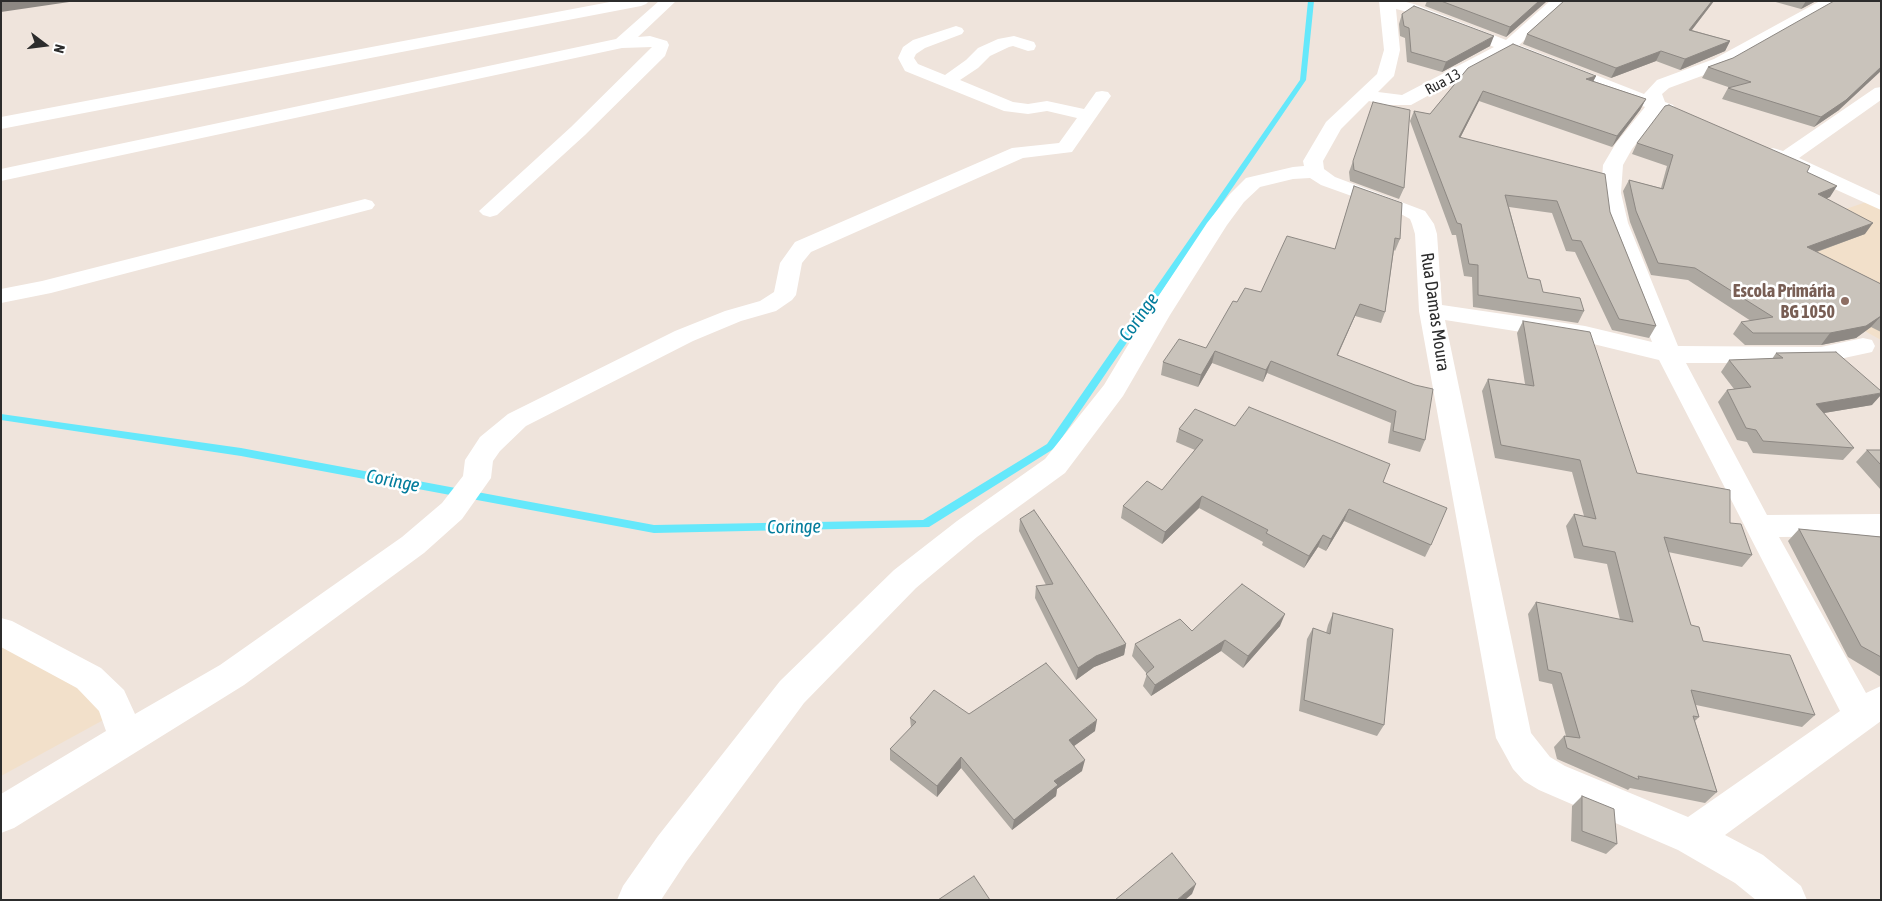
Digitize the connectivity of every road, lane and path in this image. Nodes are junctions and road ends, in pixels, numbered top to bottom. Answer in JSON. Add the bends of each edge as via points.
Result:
{"nodes":[{"id":1,"x":641,"y":1,"type":"edge"},
{"id":2,"x":1560,"y":1,"type":"edge"},
{"id":3,"x":1832,"y":1,"type":"edge"},
{"id":4,"x":662,"y":2,"type":"edge"},
{"id":5,"x":1400,"y":3,"type":"edge"},
{"id":6,"x":956,"y":32,"type":"dead end"},
{"id":7,"x":622,"y":43,"type":"junction"},
{"id":8,"x":1028,"y":46,"type":"dead end"},
{"id":9,"x":1508,"y":46,"type":"junction"},
{"id":10,"x":946,"y":82,"type":"junction"},
{"id":11,"x":1881,"y":92,"type":"edge"},
{"id":12,"x":1366,"y":94,"type":"junction"},
{"id":13,"x":1657,"y":104,"type":"junction"},
{"id":14,"x":1685,"y":116,"type":"edge"},
{"id":15,"x":1,"y":123,"type":"edge"},
{"id":16,"x":1758,"y":147,"type":"edge"},
{"id":17,"x":1785,"y":159,"type":"junction"},
{"id":18,"x":1314,"y":172,"type":"junction"},
{"id":19,"x":1,"y":175,"type":"edge"},
{"id":20,"x":1881,"y":204,"type":"edge"},
{"id":21,"x":365,"y":205,"type":"dead end"},
{"id":22,"x":490,"y":211,"type":"dead end"},
{"id":23,"x":1,"y":296,"type":"edge"},
{"id":24,"x":1431,"y":311,"type":"junction"},
{"id":25,"x":1863,"y":346,"type":"dead end"},
{"id":26,"x":1669,"y":354,"type":"junction"},
{"id":27,"x":1881,"y":525,"type":"edge"},
{"id":28,"x":1758,"y":526,"type":"junction"},
{"id":29,"x":1,"y":631,"type":"edge"},
{"id":30,"x":1870,"y":708,"type":"edge"},
{"id":31,"x":124,"y":740,"type":"junction"},
{"id":32,"x":1,"y":815,"type":"edge"},
{"id":33,"x":1691,"y":836,"type":"junction"},
{"id":34,"x":637,"y":900,"type":"edge"},
{"id":35,"x":1787,"y":900,"type":"edge"}],
"edges":[{"from":1,"to":15,"type":"street"},
{"from":2,"to":9,"type":"street","name":"Rua 13"},
{"from":3,"to":13,"type":"street","via":[[1720,63],[1662,84],[1653,93]]},
{"from":4,"to":7,"type":"street"},
{"from":5,"to":9,"type":"street"},
{"from":5,"to":12,"type":"street","via":[[1385,76]]},
{"from":6,"to":10,"type":"street","via":[[919,44],[909,51],[906,58],[912,67]]},
{"from":7,"to":19,"type":"street"},
{"from":7,"to":22,"type":"street","via":[[650,41],[661,45],[659,52]]},
{"from":8,"to":10,"type":"street","via":[[1014,41],[1004,43],[984,52]]},
{"from":9,"to":12,"type":"street","name":"Rua 13","via":[[1406,101],[1385,100]]},
{"from":9,"to":13,"type":"street"},
{"from":10,"to":31,"type":"street","via":[[1010,107],[1095,106],[1065,148],[1019,152],[803,246],[791,263],[784,295],[768,306],[684,336],[517,420],[490,444],[479,460],[477,478],[452,511],[414,545],[232,675]]},
{"from":11,"to":17,"type":"street"},
{"from":12,"to":18,"type":"street","via":[[1329,132],[1312,161]]},
{"from":13,"to":14,"type":"street"},
{"from":13,"to":26,"type":"street","via":[[1622,147],[1613,165],[1611,193],[1617,223]]},
{"from":16,"to":17,"type":"street"},
{"from":17,"to":20,"type":"street"},
{"from":18,"to":24,"type":"street","name":"Rua Damas Moura","via":[[1328,182],[1418,216],[1426,234]]},
{"from":18,"to":34,"type":"street","via":[[1253,182],[1237,198],[1158,315],[1114,390],[1056,466],[967,529],[905,579],[792,692]]},
{"from":21,"to":23,"type":"street"},
{"from":24,"to":26,"type":"street","via":[[1586,334]]},
{"from":24,"to":33,"type":"street","name":"Rua Damas Moura","via":[[1514,738],[1537,769],[1579,791]]},
{"from":25,"to":26,"type":"street","via":[[1822,355]]},
{"from":26,"to":28,"type":"street"},
{"from":27,"to":28,"type":"street"},
{"from":28,"to":30,"type":"street"},
{"from":29,"to":31,"type":"street","via":[[89,678],[112,701],[123,725]]},
{"from":30,"to":33,"type":"street"},
{"from":31,"to":32,"type":"street"},
{"from":33,"to":35,"type":"street","name":"Rua Damas Moura","via":[[1749,869]]}]}
